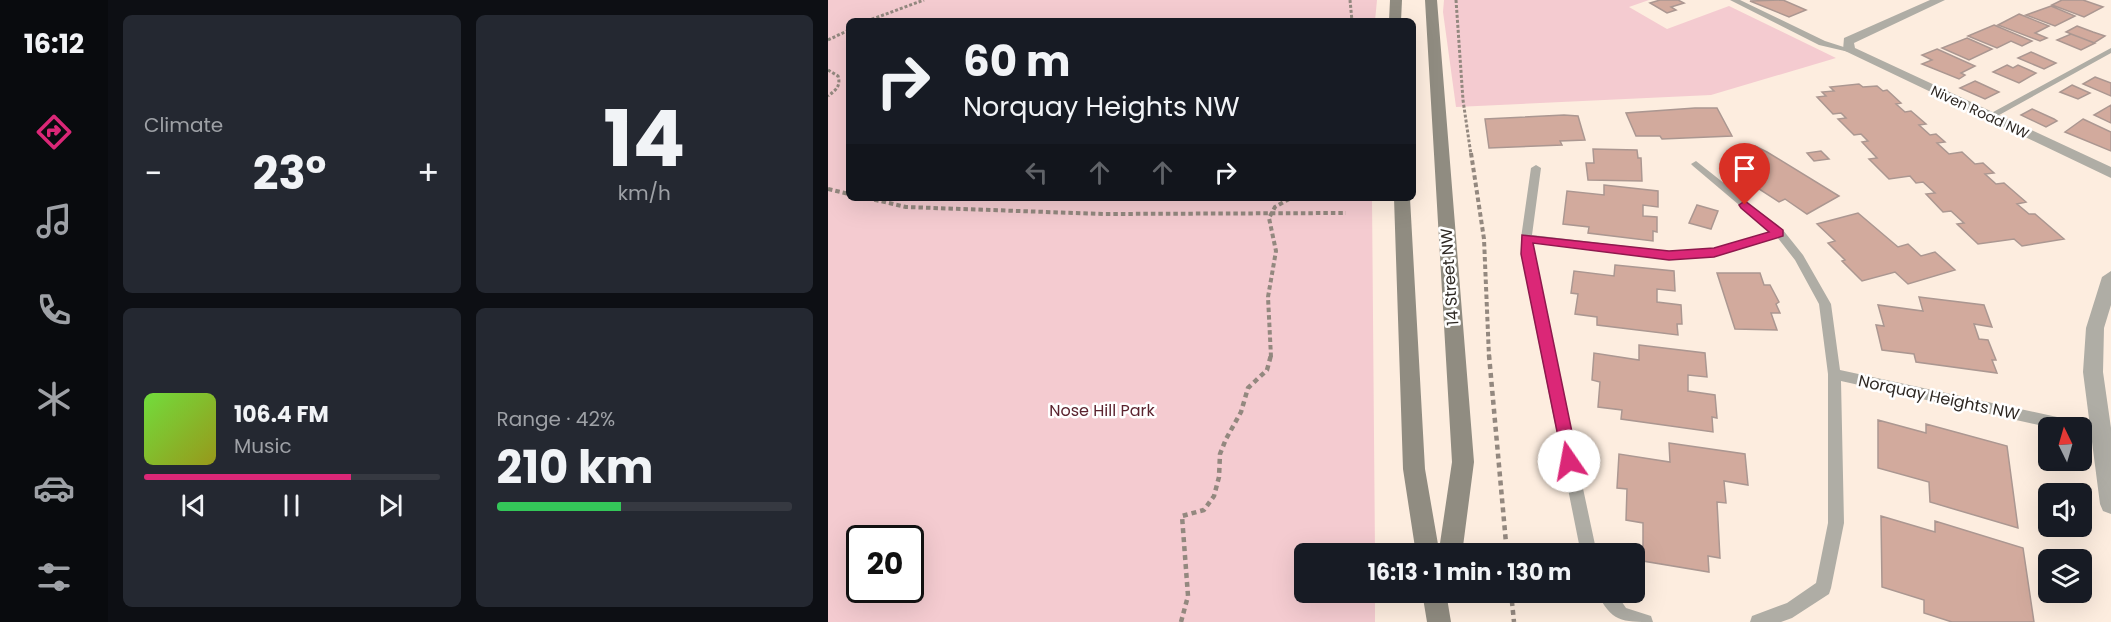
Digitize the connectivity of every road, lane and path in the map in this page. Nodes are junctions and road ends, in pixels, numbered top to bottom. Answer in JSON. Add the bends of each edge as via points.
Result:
{"nodes":[{"id":1,"x":924,"y":0,"type":"edge"},
{"id":2,"x":1350,"y":0,"type":"edge"},
{"id":3,"x":1396,"y":0,"type":"edge"},
{"id":4,"x":1431,"y":0,"type":"edge"},
{"id":5,"x":1456,"y":0,"type":"edge"},
{"id":6,"x":1734,"y":0,"type":"edge"},
{"id":7,"x":1938,"y":0,"type":"edge"},
{"id":8,"x":875,"y":18,"type":"edge"},
{"id":9,"x":1352,"y":18,"type":"edge"},
{"id":10,"x":1395,"y":18,"type":"edge"},
{"id":11,"x":846,"y":31,"type":"edge"},
{"id":12,"x":828,"y":40,"type":"edge"},
{"id":13,"x":1849,"y":50,"type":"junction"},
{"id":14,"x":2111,"y":50,"type":"edge"},
{"id":15,"x":828,"y":70,"type":"edge"},
{"id":16,"x":828,"y":96,"type":"edge"},
{"id":17,"x":1989,"y":117,"type":"junction"},
{"id":18,"x":1696,"y":164,"type":"dead end"},
{"id":19,"x":1536,"y":168,"type":"dead end"},
{"id":20,"x":2111,"y":173,"type":"edge"},
{"id":21,"x":828,"y":189,"type":"edge"},
{"id":22,"x":846,"y":193,"type":"edge"},
{"id":23,"x":880,"y":201,"type":"edge"},
{"id":24,"x":1286,"y":201,"type":"edge"},
{"id":25,"x":1402,"y":201,"type":"edge"},
{"id":26,"x":1271,"y":212,"type":"junction"},
{"id":27,"x":1346,"y":213,"type":"dead end"},
{"id":28,"x":1779,"y":233,"type":"junction"},
{"id":29,"x":1526,"y":238,"type":"junction"},
{"id":30,"x":2111,"y":277,"type":"edge"},
{"id":31,"x":1834,"y":374,"type":"junction"},
{"id":32,"x":2093,"y":431,"type":"edge"},
{"id":33,"x":2111,"y":504,"type":"edge"},
{"id":34,"x":1426,"y":543,"type":"edge"},
{"id":35,"x":1452,"y":543,"type":"edge"},
{"id":36,"x":1506,"y":543,"type":"edge"},
{"id":37,"x":1586,"y":543,"type":"edge"},
{"id":38,"x":1436,"y":603,"type":"edge"},
{"id":39,"x":1443,"y":603,"type":"edge"},
{"id":40,"x":1512,"y":603,"type":"edge"},
{"id":41,"x":1613,"y":603,"type":"edge"},
{"id":42,"x":1180,"y":622,"type":"edge"},
{"id":43,"x":1440,"y":622,"type":"edge"},
{"id":44,"x":1514,"y":622,"type":"edge"},
{"id":45,"x":1645,"y":622,"type":"edge"},
{"id":46,"x":1758,"y":622,"type":"edge"}],
"edges":[{"from":1,"to":8,"type":"path"},
{"from":2,"to":9,"type":"path"},
{"from":3,"to":10,"type":"main road"},
{"from":4,"to":35,"type":"main road","name":"14 Street NW","via":[[1463,462]]},
{"from":5,"to":36,"type":"path","via":[[1463,100],[1484,239],[1488,342]]},
{"from":6,"to":13,"type":"lane","via":[[1822,43]]},
{"from":7,"to":13,"type":"street","via":[[1848,41]]},
{"from":11,"to":12,"type":"path"},
{"from":13,"to":17,"type":"street","name":"Niven Road NW"},
{"from":14,"to":17,"type":"lane"},
{"from":15,"to":16,"type":"path","via":[[840,82]]},
{"from":17,"to":20,"type":"street","name":"Niven Road NW"},
{"from":18,"to":28,"type":"lane","name":"Norquay Heights NW"},
{"from":19,"to":29,"type":"lane"},
{"from":21,"to":22,"type":"path"},
{"from":23,"to":26,"type":"path","via":[[906,207],[1103,214]]},
{"from":24,"to":26,"type":"path"},
{"from":25,"to":34,"type":"main road","via":[[1414,469]]},
{"from":26,"to":27,"type":"path"},
{"from":26,"to":42,"type":"path","via":[[1269,228],[1276,251],[1268,297],[1271,360],[1267,370],[1248,388],[1241,412],[1226,439],[1214,496],[1204,510],[1182,516],[1188,596]]},
{"from":28,"to":29,"type":"lane","via":[[1714,253],[1669,255]]},
{"from":28,"to":31,"type":"lane","name":"Norquay Heights NW","via":[[1799,258],[1825,304]]},
{"from":29,"to":37,"type":"lane"},
{"from":30,"to":32,"type":"street","via":[[2095,328]]},
{"from":31,"to":32,"type":"lane","name":"Norquay Heights NW"},
{"from":31,"to":46,"type":"lane","name":"Norquay Heights NW","via":[[1836,523],[1823,588],[1792,610]]},
{"from":32,"to":33,"type":"street"},
{"from":38,"to":43,"type":"main road"},
{"from":39,"to":43,"type":"main road"},
{"from":40,"to":44,"type":"path"},
{"from":41,"to":45,"type":"lane","via":[[1621,614]]}]}
